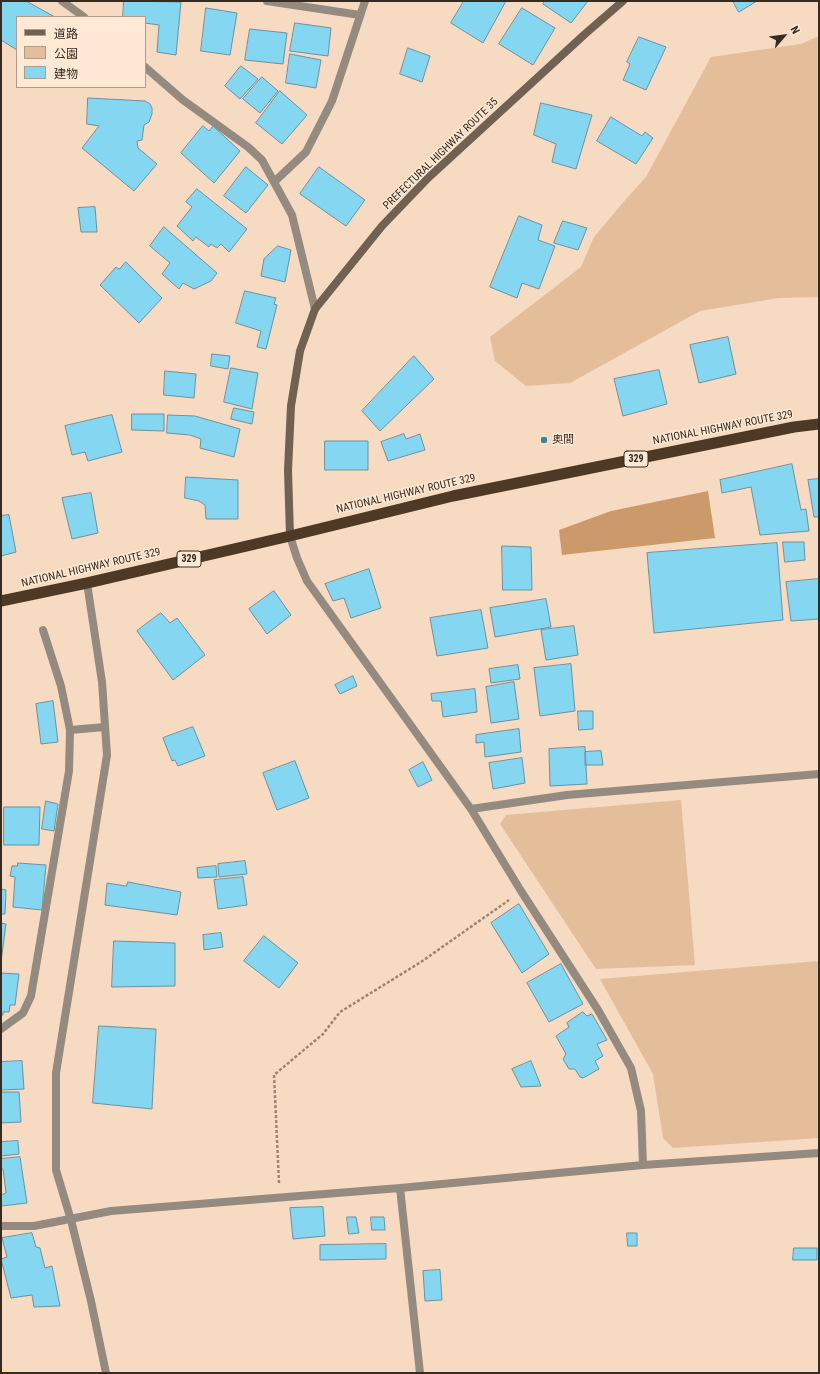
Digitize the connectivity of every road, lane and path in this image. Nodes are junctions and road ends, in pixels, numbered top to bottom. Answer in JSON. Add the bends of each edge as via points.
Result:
{"nodes":[{"id":1,"x":62,"y":1,"type":"edge"},
{"id":2,"x":267,"y":1,"type":"edge"},
{"id":3,"x":365,"y":1,"type":"edge"},
{"id":4,"x":623,"y":1,"type":"edge"},
{"id":5,"x":360,"y":15,"type":"junction"},
{"id":6,"x":83,"y":16,"type":"edge"},
{"id":7,"x":146,"y":67,"type":"edge"},
{"id":8,"x":274,"y":182,"type":"junction"},
{"id":9,"x":315,"y":309,"type":"junction"},
{"id":10,"x":819,"y":424,"type":"edge"},
{"id":11,"x":290,"y":536,"type":"junction"},
{"id":12,"x":87,"y":583,"type":"junction"},
{"id":13,"x":1,"y":601,"type":"edge"},
{"id":14,"x":43,"y":630,"type":"dead end"},
{"id":15,"x":105,"y":727,"type":"junction"},
{"id":16,"x":70,"y":730,"type":"junction"},
{"id":17,"x":819,"y":774,"type":"edge"},
{"id":18,"x":470,"y":809,"type":"junction"},
{"id":19,"x":521,"y":891,"type":"junction"},
{"id":20,"x":1,"y":1029,"type":"edge"},
{"id":21,"x":819,"y":1153,"type":"edge"},
{"id":22,"x":643,"y":1165,"type":"junction"},
{"id":23,"x":400,"y":1188,"type":"junction"},
{"id":24,"x":280,"y":1198,"type":"junction"},
{"id":25,"x":71,"y":1220,"type":"junction"},
{"id":26,"x":1,"y":1226,"type":"edge"},
{"id":27,"x":106,"y":1373,"type":"edge"},
{"id":28,"x":420,"y":1373,"type":"edge"}],
"edges":[{"from":1,"to":6,"type":"street"},
{"from":2,"to":5,"type":"street"},
{"from":3,"to":5,"type":"street"},
{"from":4,"to":9,"type":"main road","name":"PREFECTURAL HIGHWAY ROUTE 35","via":[[428,178],[382,226]]},
{"from":5,"to":8,"type":"street","via":[[332,101],[306,152]]},
{"from":7,"to":8,"type":"street","via":[[183,100],[248,147],[262,160]]},
{"from":8,"to":9,"type":"street","via":[[292,215]]},
{"from":9,"to":11,"type":"main road","name":"PREFECTURAL HIGHWAY ROUTE 35","via":[[300,352],[291,406],[288,470]]},
{"from":10,"to":11,"type":"highway","name":"NATIONAL HIGHWAY ROUTE 329","number":"329","via":[[786,428],[453,496]]},
{"from":11,"to":12,"type":"highway","name":"NATIONAL HIGHWAY ROUTE 329","number":"329"},
{"from":11,"to":18,"type":"street","via":[[306,581]]},
{"from":12,"to":13,"type":"highway","name":"NATIONAL HIGHWAY ROUTE 329","number":"329"},
{"from":12,"to":15,"type":"street","via":[[102,682]]},
{"from":14,"to":16,"type":"street","via":[[61,686]]},
{"from":15,"to":16,"type":"street"},
{"from":15,"to":25,"type":"street","via":[[107,755],[56,1073],[56,1170]]},
{"from":16,"to":20,"type":"street","via":[[69,770],[32,996],[23,1013]]},
{"from":17,"to":18,"type":"street","via":[[567,795]]},
{"from":18,"to":19,"type":"street"},
{"from":19,"to":22,"type":"street","via":[[598,1010],[631,1068],[641,1111]]},
{"from":19,"to":24,"type":"path","via":[[420,962],[340,1012],[323,1034],[274,1075]]},
{"from":21,"to":22,"type":"street"},
{"from":22,"to":23,"type":"street"},
{"from":23,"to":24,"type":"street"},
{"from":23,"to":28,"type":"street"},
{"from":24,"to":25,"type":"street","via":[[111,1211]]},
{"from":25,"to":26,"type":"street","via":[[34,1226]]},
{"from":25,"to":27,"type":"street"}]}
